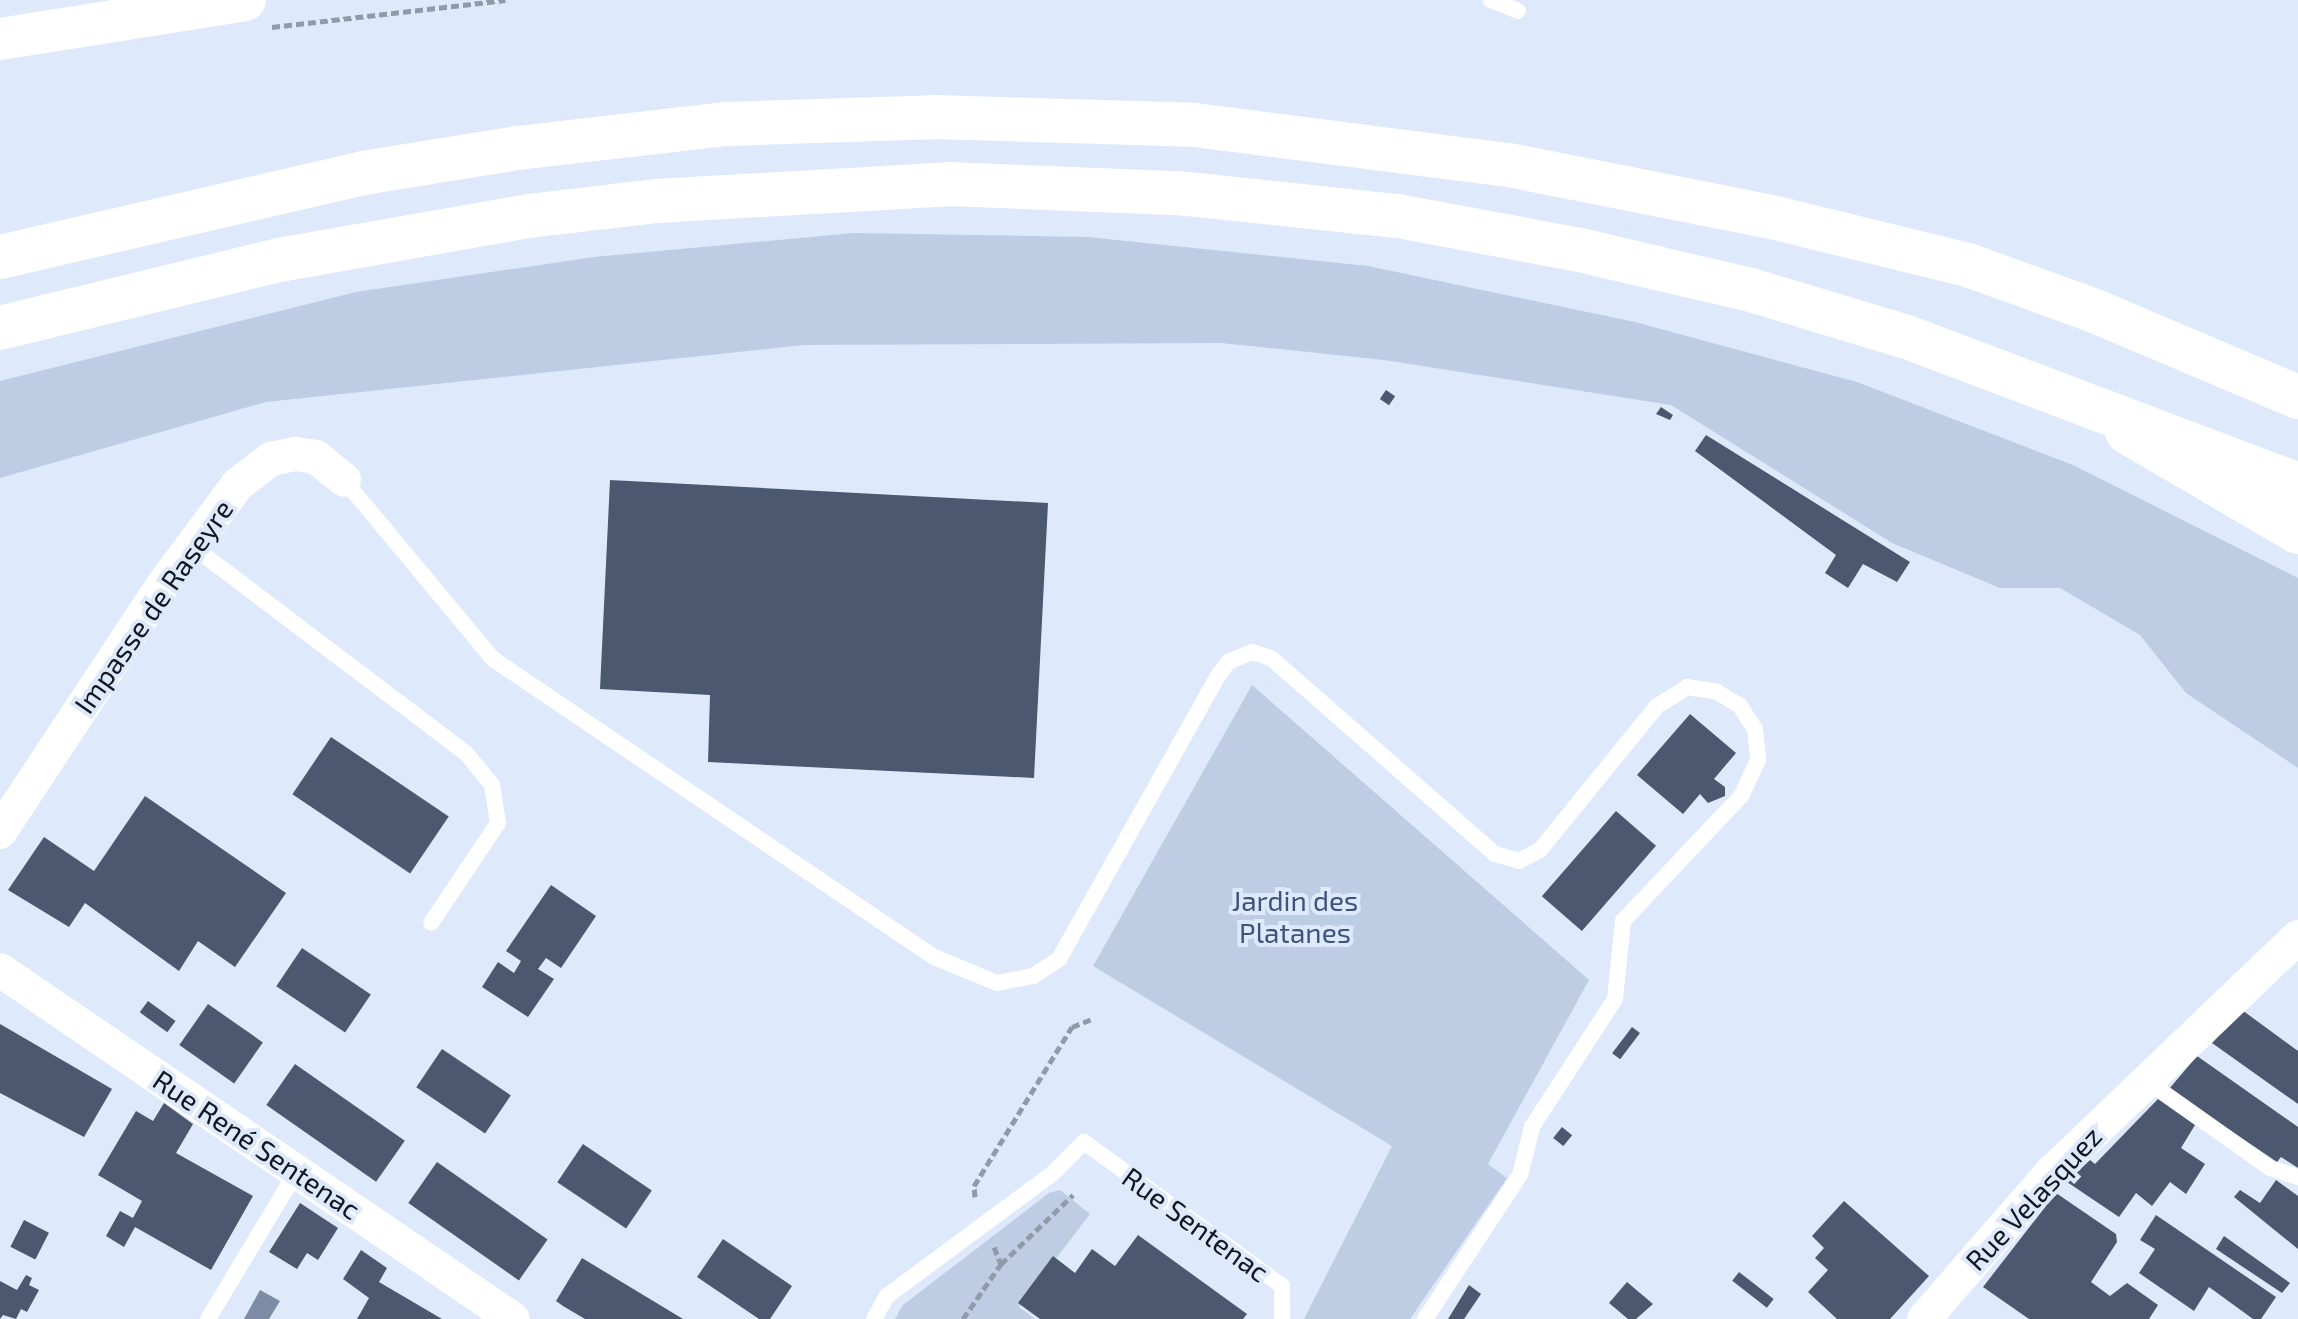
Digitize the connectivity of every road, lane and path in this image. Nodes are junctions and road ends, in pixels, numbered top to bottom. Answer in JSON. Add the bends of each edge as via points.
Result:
{"nodes":[{"id":1,"x":245,"y":0,"type":"edge"},
{"id":2,"x":1491,"y":0,"type":"edge"},
{"id":3,"x":1518,"y":11,"type":"dead end"},
{"id":4,"x":0,"y":39,"type":"edge"},
{"id":5,"x":0,"y":257,"type":"edge"},
{"id":6,"x":0,"y":328,"type":"edge"},
{"id":7,"x":2067,"y":395,"type":"junction"},
{"id":8,"x":2298,"y":397,"type":"edge"},
{"id":9,"x":344,"y":480,"type":"joint"},
{"id":10,"x":2298,"y":485,"type":"edge"},
{"id":11,"x":2298,"y":532,"type":"edge"},
{"id":12,"x":192,"y":546,"type":"junction"},
{"id":13,"x":0,"y":832,"type":"edge"},
{"id":14,"x":431,"y":923,"type":"dead end"},
{"id":15,"x":2298,"y":937,"type":"edge"},
{"id":16,"x":0,"y":970,"type":"edge"},
{"id":17,"x":1092,"y":1019,"type":"dead end"},
{"id":18,"x":2147,"y":1081,"type":"junction"},
{"id":19,"x":1102,"y":1155,"type":"junction"},
{"id":20,"x":297,"y":1171,"type":"junction"},
{"id":21,"x":2298,"y":1177,"type":"edge"},
{"id":22,"x":984,"y":1224,"type":"junction"},
{"id":23,"x":1001,"y":1264,"type":"junction"},
{"id":24,"x":208,"y":1319,"type":"edge"},
{"id":25,"x":513,"y":1319,"type":"edge"},
{"id":26,"x":874,"y":1319,"type":"edge"},
{"id":27,"x":963,"y":1319,"type":"edge"},
{"id":28,"x":1282,"y":1319,"type":"edge"},
{"id":29,"x":1425,"y":1319,"type":"edge"},
{"id":30,"x":1924,"y":1319,"type":"edge"}],
"edges":[{"from":1,"to":4,"type":"street"},
{"from":2,"to":3,"type":"lane"},
{"from":5,"to":8,"type":"highway","via":[[363,173],[518,148],[712,126],[933,117],[1195,125],[1509,165],[1776,218],[1968,265],[2095,311]]},
{"from":6,"to":7,"type":"highway","via":[[279,260],[529,216],[756,192],[949,184],[1066,187],[1288,202],[1580,250],[1751,290],[1907,337]]},
{"from":7,"to":10,"type":"highway"},
{"from":7,"to":11,"type":"highway"},
{"from":9,"to":12,"type":"street","name":"Impasse de Raseyre","via":[[316,457],[271,459],[238,484]]},
{"from":9,"to":29,"type":"lane","via":[[493,659],[934,957],[997,983],[1033,976],[1059,959],[1218,676],[1228,662],[1252,652],[1271,658],[1495,854],[1519,861],[1540,850],[1657,706],[1687,687],[1717,692],[1740,706],[1755,729],[1758,760],[1742,795],[1623,921],[1615,999],[1532,1127],[1520,1175]]},
{"from":12,"to":13,"type":"street","name":"Impasse de Raseyre"},
{"from":12,"to":14,"type":"lane","via":[[466,753],[492,785],[498,823]]},
{"from":15,"to":18,"type":"street","name":"Rue Velasquez"},
{"from":16,"to":20,"type":"street","name":"Rue René Sentenac"},
{"from":17,"to":22,"type":"path","via":[[1072,1027],[974,1186]]},
{"from":18,"to":21,"type":"lane","via":[[2270,1168]]},
{"from":18,"to":30,"type":"street","name":"Rue Velasquez","via":[[2052,1172]]},
{"from":19,"to":22,"type":"lane","name":"Rue Sentenac","via":[[1084,1142],[1053,1173]]},
{"from":19,"to":23,"type":"path","via":[[1073,1195]]},
{"from":19,"to":28,"type":"lane","name":"Rue Sentenac","via":[[1282,1286]]},
{"from":20,"to":24,"type":"lane"},
{"from":20,"to":25,"type":"street","name":"Rue René Sentenac"},
{"from":22,"to":23,"type":"path"},
{"from":22,"to":26,"type":"lane","via":[[887,1296]]},
{"from":23,"to":27,"type":"path"}]}
